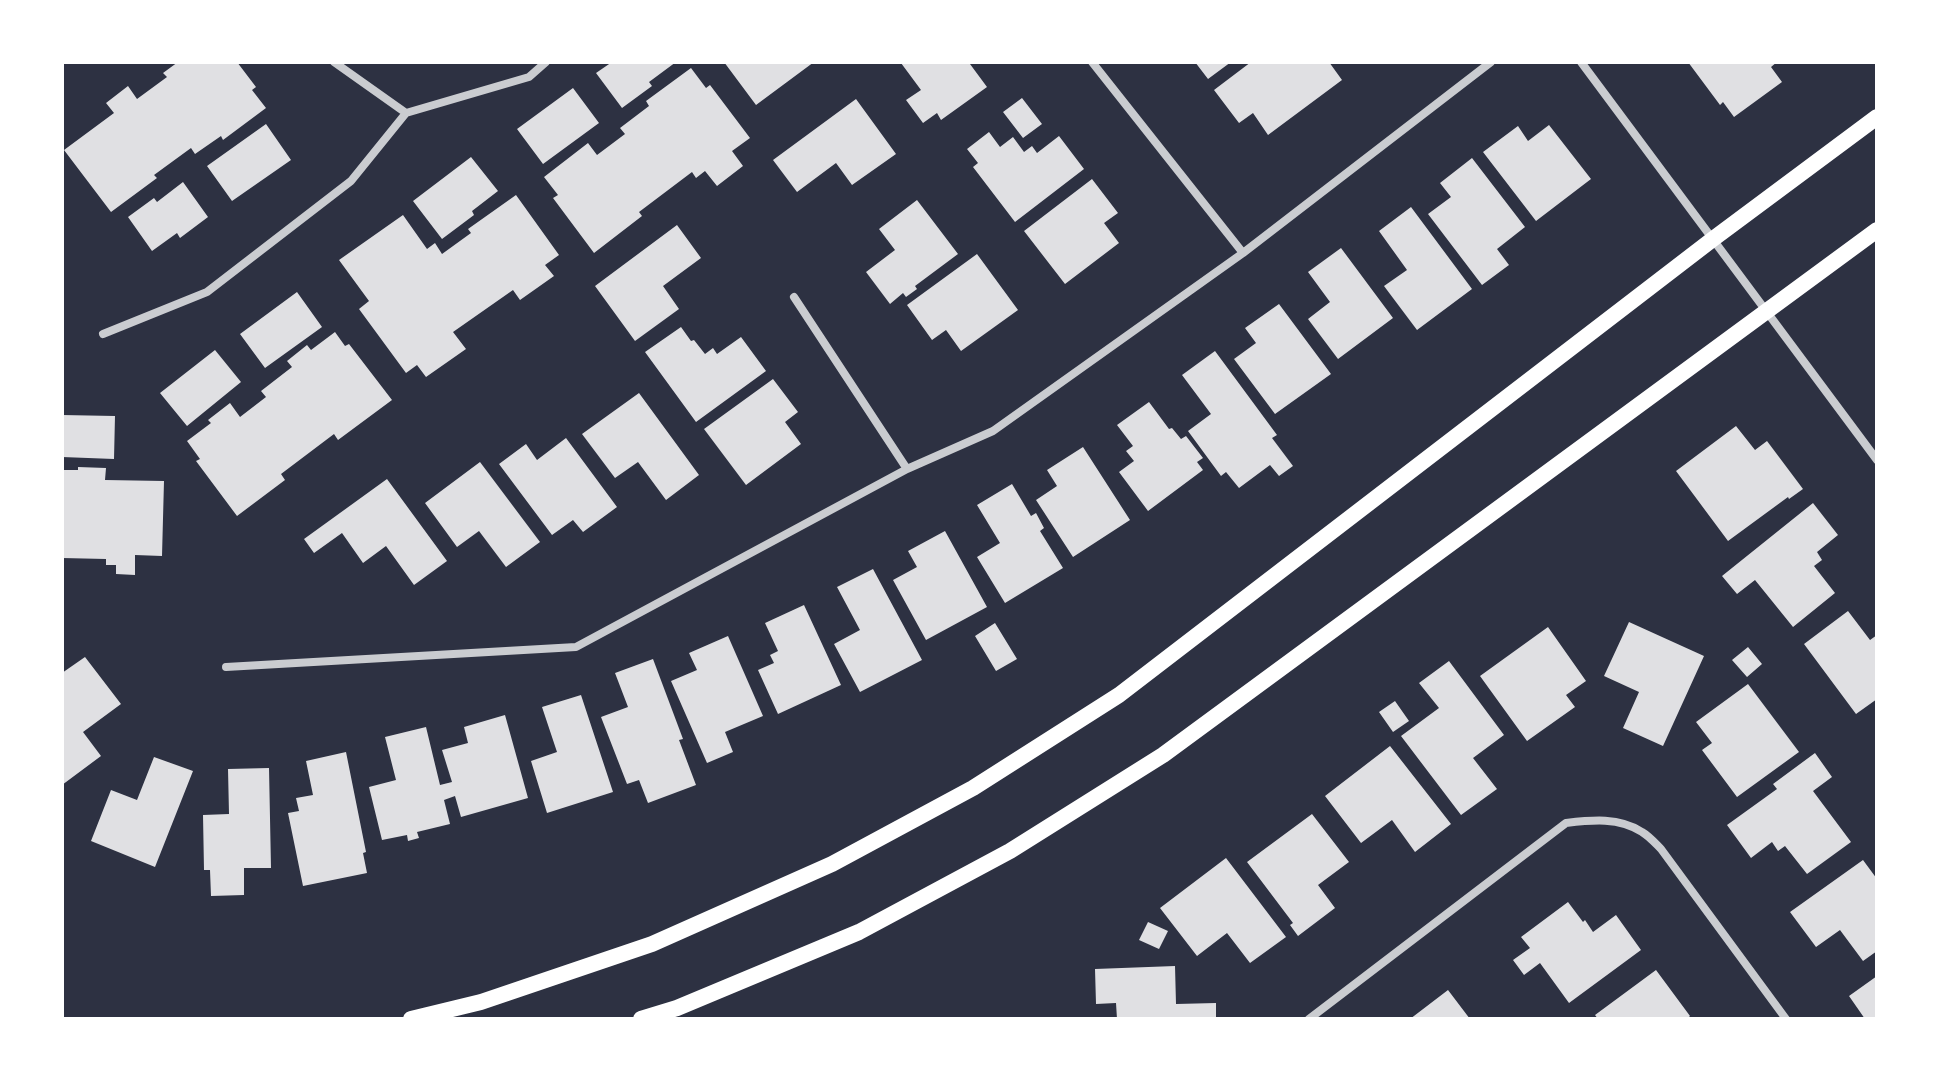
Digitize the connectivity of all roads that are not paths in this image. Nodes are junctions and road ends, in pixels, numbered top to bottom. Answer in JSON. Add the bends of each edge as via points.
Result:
{"nodes":[{"id":1,"x":334,"y":62,"type":"edge"},
{"id":2,"x":546,"y":62,"type":"edge"},
{"id":3,"x":1092,"y":62,"type":"edge"},
{"id":4,"x":1491,"y":62,"type":"edge"},
{"id":5,"x":1581,"y":62,"type":"edge"},
{"id":6,"x":406,"y":113,"type":"junction"},
{"id":7,"x":1877,"y":117,"type":"edge"},
{"id":8,"x":1877,"y":230,"type":"edge"},
{"id":9,"x":1713,"y":239,"type":"junction"},
{"id":10,"x":1243,"y":253,"type":"junction"},
{"id":11,"x":794,"y":297,"type":"dead end"},
{"id":12,"x":1766,"y":313,"type":"junction"},
{"id":13,"x":103,"y":334,"type":"dead end"},
{"id":14,"x":1877,"y":460,"type":"edge"},
{"id":15,"x":907,"y":469,"type":"junction"},
{"id":16,"x":226,"y":667,"type":"dead end"},
{"id":17,"x":411,"y":1019,"type":"edge"},
{"id":18,"x":641,"y":1019,"type":"edge"},
{"id":19,"x":1309,"y":1019,"type":"edge"},
{"id":20,"x":1786,"y":1019,"type":"edge"}],
"edges":[{"from":1,"to":6,"type":"street"},
{"from":2,"to":6,"type":"street","via":[[529,77]]},
{"from":3,"to":10,"type":"street"},
{"from":4,"to":10,"type":"street"},
{"from":5,"to":9,"type":"street"},
{"from":6,"to":13,"type":"street","via":[[351,181],[207,292]]},
{"from":7,"to":9,"type":"main road"},
{"from":8,"to":12,"type":"main road"},
{"from":9,"to":12,"type":"street"},
{"from":9,"to":17,"type":"main road","via":[[1119,695],[973,788],[832,864],[652,944],[481,1002]]},
{"from":10,"to":15,"type":"street","via":[[993,431]]},
{"from":11,"to":15,"type":"street"},
{"from":12,"to":14,"type":"street"},
{"from":12,"to":18,"type":"main road","via":[[1163,755],[1023,843],[859,932]]},
{"from":15,"to":16,"type":"street","via":[[576,647]]},
{"from":19,"to":20,"type":"street","via":[[1566,823],[1596,820],[1642,831],[1661,849]]}]}
